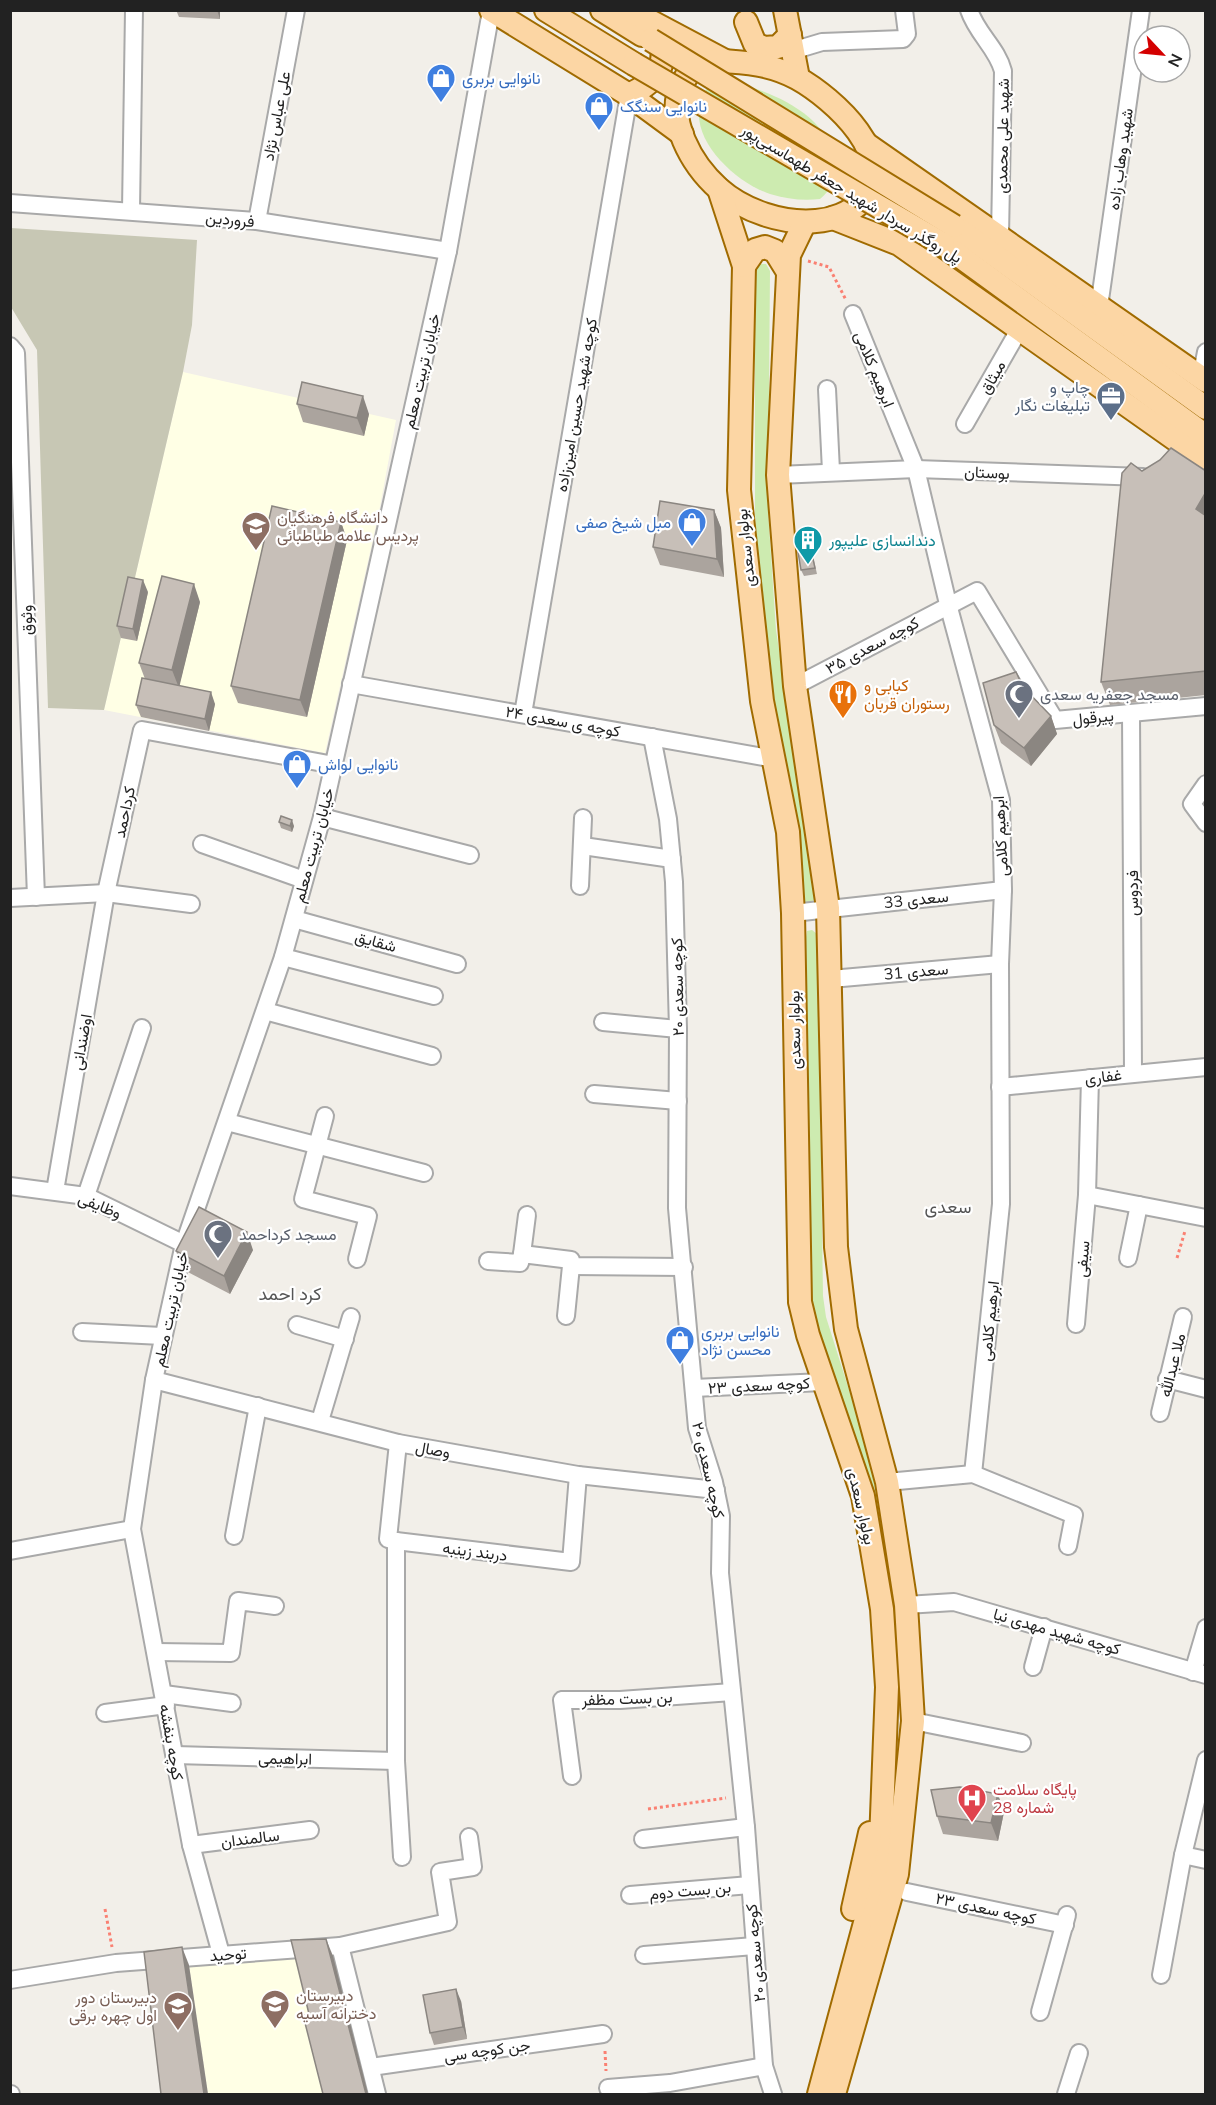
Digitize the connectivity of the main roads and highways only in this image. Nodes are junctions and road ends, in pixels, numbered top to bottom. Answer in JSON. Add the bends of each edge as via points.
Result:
{"nodes":[{"id":1,"x":546,"y":10,"type":"edge"},
{"id":2,"x":602,"y":10,"type":"edge"},
{"id":3,"x":629,"y":10,"type":"edge"},
{"id":4,"x":785,"y":10,"type":"edge"},
{"id":5,"x":491,"y":11,"type":"edge"},
{"id":6,"x":746,"y":16,"type":"edge"},
{"id":7,"x":656,"y":35,"type":"junction"},
{"id":8,"x":791,"y":43,"type":"junction"},
{"id":9,"x":736,"y":62,"type":"junction"},
{"id":10,"x":798,"y":78,"type":"junction"},
{"id":11,"x":629,"y":95,"type":"junction"},
{"id":12,"x":682,"y":134,"type":"junction"},
{"id":13,"x":866,"y":144,"type":"junction"},
{"id":14,"x":719,"y":189,"type":"junction"},
{"id":15,"x":929,"y":190,"type":"junction"},
{"id":16,"x":833,"y":218,"type":"junction"},
{"id":17,"x":805,"y":222,"type":"junction"},
{"id":18,"x":948,"y":235,"type":"junction"},
{"id":19,"x":899,"y":244,"type":"junction"},
{"id":20,"x":788,"y":264,"type":"junction"},
{"id":21,"x":744,"y":266,"type":"junction"},
{"id":22,"x":1203,"y":380,"type":"edge"},
{"id":23,"x":1206,"y":408,"type":"edge"},
{"id":24,"x":1206,"y":436,"type":"edge"},
{"id":25,"x":1206,"y":460,"type":"edge"},
{"id":26,"x":906,"y":1605,"type":"junction"},
{"id":27,"x":882,"y":1608,"type":"junction"},
{"id":28,"x":884,"y":1764,"type":"junction"},
{"id":29,"x":894,"y":1878,"type":"junction"},
{"id":30,"x":806,"y":2094,"type":"edge"},
{"id":31,"x":819,"y":2094,"type":"edge"},
{"id":32,"x":834,"y":2094,"type":"edge"},
{"id":33,"x":850,"y":2094,"type":"edge"}],
"edges":[{"from":1,"to":18,"type":"main road","name":"پل روگذر سردار شهید جعفر طهماسبی‌پور","bridge":true,"via":[[634,64]]},
{"from":2,"to":7,"type":"main road","name":"پل روگذر سردار شهید جعفر طهماسبی‌پور"},
{"from":3,"to":7,"type":"main road"},
{"from":4,"to":8,"type":"main road"},
{"from":5,"to":11,"type":"main road"},
{"from":6,"to":8,"type":"main road","via":[[755,44],[764,48]]},
{"from":6,"to":9,"type":"main road"},
{"from":7,"to":9,"type":"main road"},
{"from":7,"to":11,"type":"main road","via":[[665,49],[660,70],[648,86]]},
{"from":7,"to":18,"type":"main road","name":"پل روگذر سردار شهید جعفر طهماسبی‌پور","bridge":true},
{"from":8,"to":10,"type":"main road"},
{"from":9,"to":10,"type":"main road","via":[[780,70]]},
{"from":9,"to":12,"type":"main road","via":[[698,64],[686,75],[676,96]]},
{"from":10,"to":13,"type":"main road","via":[[831,103]]},
{"from":11,"to":12,"type":"main road"},
{"from":12,"to":14,"type":"main road","via":[[701,170]]},
{"from":13,"to":15,"type":"main road"},
{"from":13,"to":16,"type":"main road","via":[[873,161],[872,186],[858,204]]},
{"from":14,"to":17,"type":"main road","via":[[758,212]]},
{"from":14,"to":21,"type":"main road","name":"بولوار سعدی"},
{"from":15,"to":19,"type":"main road","via":[[910,194],[900,204],[896,223]]},
{"from":15,"to":22,"type":"main road"},
{"from":16,"to":17,"type":"main road"},
{"from":16,"to":19,"type":"main road"},
{"from":17,"to":20,"type":"main road","name":"بولوار سعدی"},
{"from":18,"to":23,"type":"main road","name":"پل روگذر سردار شهید جعفر طهماسبی‌پور"},
{"from":18,"to":24,"type":"main road","name":"پل روگذر سردار شهید جعفر طهماسبی‌پور"},
{"from":19,"to":25,"type":"main road","via":[[1019,330],[1178,454]]},
{"from":20,"to":21,"type":"main road","via":[[765,247],[755,250]]},
{"from":20,"to":26,"type":"main road","name":"بولوار سعدی","via":[[778,475],[795,686],[828,908],[836,1247],[846,1329],[887,1482]]},
{"from":21,"to":27,"type":"main road","name":"بولوار سعدی","via":[[739,490],[762,701],[788,832],[800,1302],[863,1497]]},
{"from":26,"to":27,"type":"main road"},
{"from":26,"to":29,"type":"main road","name":"بولوار سعدی","via":[[913,1721]]},
{"from":27,"to":28,"type":"main road","name":"بولوار سعدی","via":[[887,1687]]},
{"from":28,"to":29,"type":"main road","name":"بولوار سعدی"},
{"from":28,"to":30,"type":"main road","via":[[868,1848]]},
{"from":29,"to":31,"type":"main road"},
{"from":29,"to":32,"type":"main road"},
{"from":29,"to":33,"type":"main road"}]}
